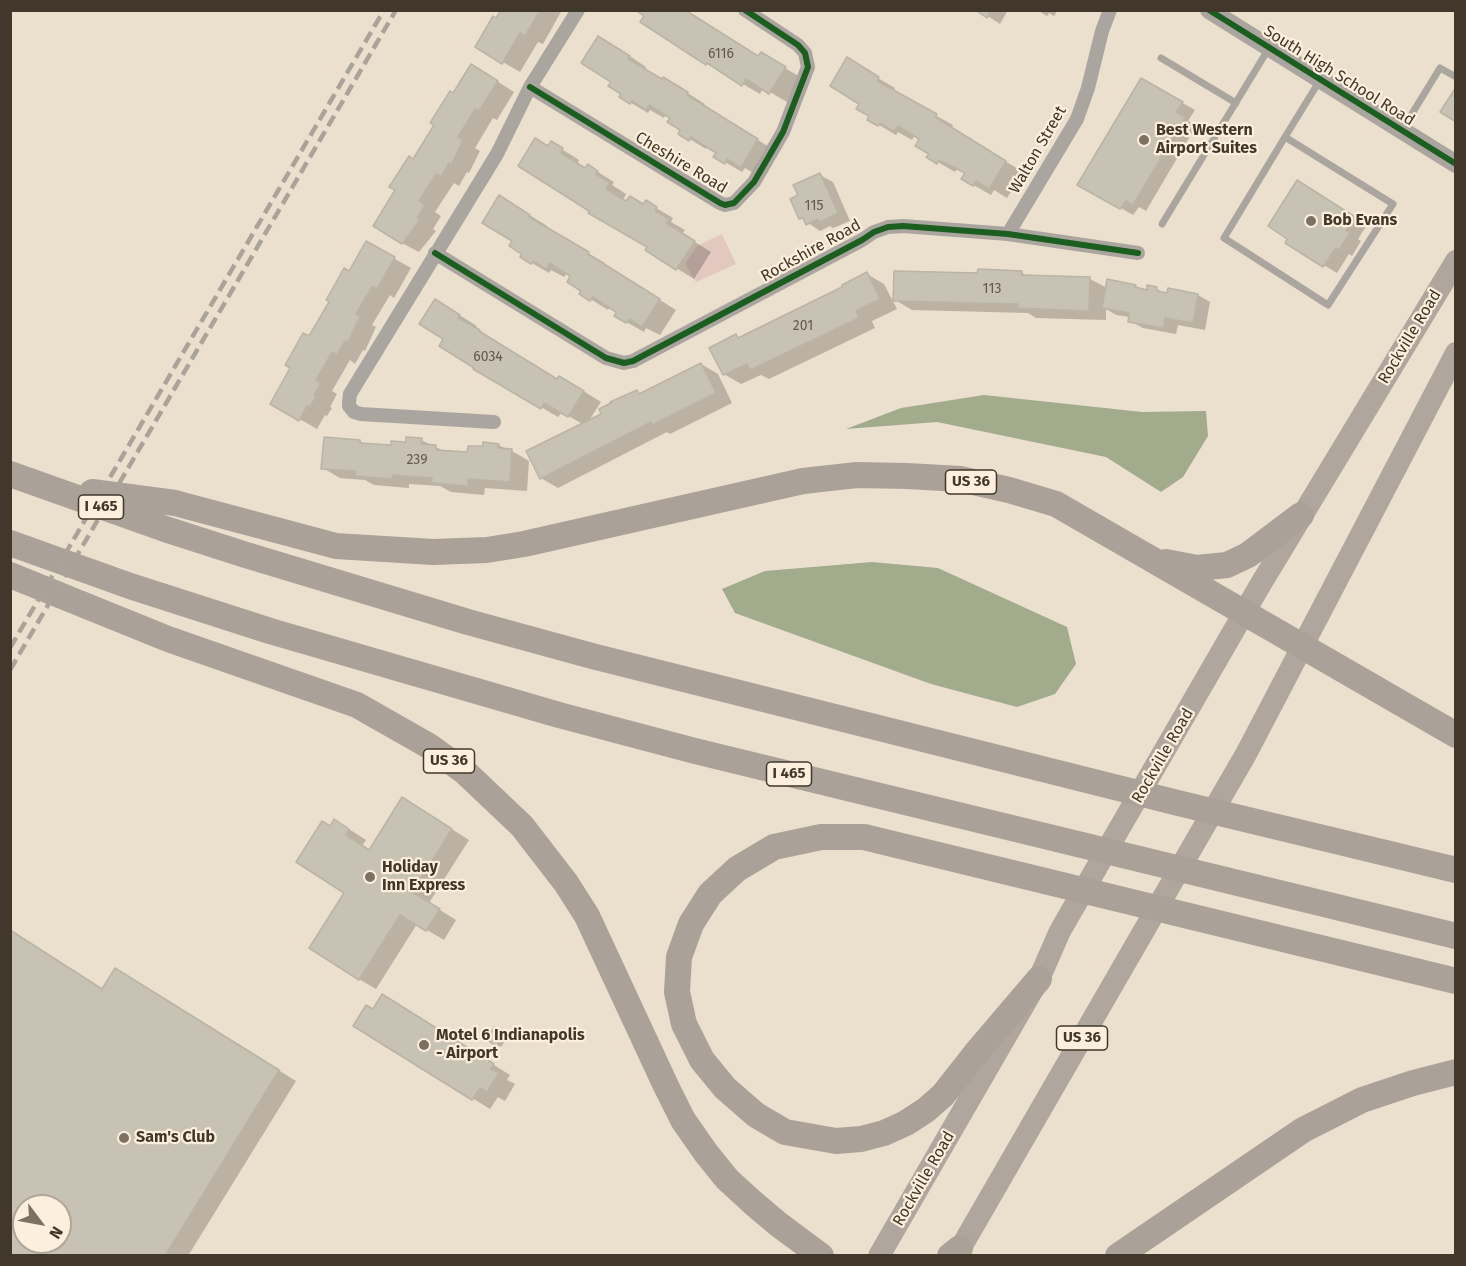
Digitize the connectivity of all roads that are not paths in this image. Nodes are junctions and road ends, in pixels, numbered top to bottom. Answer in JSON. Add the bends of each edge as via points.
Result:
{"nodes":[{"id":1,"x":578,"y":10,"type":"edge"},
{"id":2,"x":745,"y":10,"type":"edge"},
{"id":3,"x":1110,"y":10,"type":"edge"},
{"id":4,"x":1209,"y":10,"type":"edge"},
{"id":5,"x":1269,"y":48,"type":"junction"},
{"id":6,"x":1161,"y":58,"type":"dead end"},
{"id":7,"x":1455,"y":77,"type":"edge"},
{"id":8,"x":1320,"y":80,"type":"junction"},
{"id":9,"x":530,"y":87,"type":"junction"},
{"id":10,"x":1236,"y":104,"type":"junction"},
{"id":11,"x":1402,"y":131,"type":"junction"},
{"id":12,"x":1285,"y":137,"type":"junction"},
{"id":13,"x":1455,"y":164,"type":"edge"},
{"id":14,"x":1162,"y":224,"type":"dead end"},
{"id":15,"x":1008,"y":234,"type":"junction"},
{"id":16,"x":435,"y":253,"type":"junction"},
{"id":17,"x":1138,"y":253,"type":"dead end"},
{"id":18,"x":1455,"y":261,"type":"edge"},
{"id":19,"x":1455,"y":352,"type":"edge"},
{"id":20,"x":494,"y":422,"type":"dead end"},
{"id":21,"x":10,"y":474,"type":"edge"},
{"id":22,"x":38,"y":485,"type":"junction"},
{"id":23,"x":1301,"y":515,"type":"junction"},
{"id":24,"x":10,"y":543,"type":"edge"},
{"id":25,"x":1148,"y":559,"type":"junction"},
{"id":26,"x":10,"y":575,"type":"edge"},
{"id":27,"x":1245,"y":614,"type":"junction"},
{"id":28,"x":1302,"y":648,"type":"junction"},
{"id":29,"x":1455,"y":735,"type":"edge"},
{"id":30,"x":1455,"y":870,"type":"edge"},
{"id":31,"x":1455,"y":936,"type":"edge"},
{"id":32,"x":1039,"y":979,"type":"junction"},
{"id":33,"x":1455,"y":981,"type":"edge"},
{"id":34,"x":1455,"y":1072,"type":"edge"},
{"id":35,"x":778,"y":1224,"type":"junction"},
{"id":36,"x":955,"y":1253,"type":"edge"},
{"id":37,"x":801,"y":1256,"type":"edge"},
{"id":38,"x":822,"y":1256,"type":"edge"},
{"id":39,"x":879,"y":1256,"type":"edge"},
{"id":40,"x":1118,"y":1256,"type":"edge"}],
"edges":[{"from":1,"to":9,"type":"street"},
{"from":2,"to":9,"type":"street","name":"Cheshire Road","via":[[798,45],[808,67],[783,132],[754,182],[734,203],[720,203]]},
{"from":3,"to":15,"type":"street","name":"Walton Street","via":[[1077,119]]},
{"from":4,"to":5,"type":"street","name":"South High School Road"},
{"from":5,"to":8,"type":"street","name":"South High School Road"},
{"from":5,"to":10,"type":"lane"},
{"from":6,"to":10,"type":"lane"},
{"from":7,"to":11,"type":"lane","via":[[1440,68]]},
{"from":8,"to":11,"type":"street","name":"South High School Road"},
{"from":8,"to":12,"type":"lane"},
{"from":9,"to":16,"type":"street","via":[[496,154]]},
{"from":10,"to":14,"type":"lane"},
{"from":11,"to":13,"type":"street","name":"South High School Road"},
{"from":12,"to":12,"type":"lane","via":[[1393,204],[1328,305],[1224,238]]},
{"from":15,"to":16,"type":"street","name":"Rockshire Road","via":[[903,226],[878,230],[633,361],[618,362]]},
{"from":15,"to":17,"type":"street","name":"Rockshire Road"},
{"from":16,"to":20,"type":"street","via":[[350,394],[349,406],[361,414]]},
{"from":18,"to":23,"type":"main road","name":"Rockville Road","number":"US 36"},
{"from":19,"to":28,"type":"main road","number":"US 36"},
{"from":21,"to":22,"type":"highway","number":"I 465"},
{"from":22,"to":25,"type":"highway","number":"US 36","via":[[175,503],[336,546],[433,552],[524,544],[803,481],[857,475],[907,476],[960,480],[1056,504]]},
{"from":22,"to":30,"type":"highway","number":"I 465","via":[[165,529],[456,619]]},
{"from":23,"to":25,"type":"highway","number":"US 36","via":[[1248,555],[1227,565],[1197,568]]},
{"from":23,"to":27,"type":"main road","name":"Rockville Road"},
{"from":24,"to":31,"type":"highway","number":"I 465","via":[[302,641],[559,715]]},
{"from":25,"to":27,"type":"highway"},
{"from":26,"to":35,"type":"highway","number":"US 36","via":[[168,639],[357,705],[429,746],[465,772],[502,805],[543,851],[587,916],[683,1120],[727,1179]]},
{"from":27,"to":28,"type":"highway"},
{"from":27,"to":32,"type":"main road","name":"Rockville Road","via":[[1060,931]]},
{"from":28,"to":29,"type":"highway"},
{"from":28,"to":36,"type":"main road","number":"US 36","via":[[1246,754]]},
{"from":32,"to":33,"type":"highway","via":[[943,1095],[926,1110],[884,1133],[836,1141],[785,1131],[756,1115],[725,1088],[702,1060],[684,1024],[677,992],[679,957],[691,924],[710,894],[737,869],[774,847],[821,837],[864,837]]},
{"from":32,"to":39,"type":"main road","name":"Rockville Road"},
{"from":34,"to":40,"type":"highway","via":[[1362,1100],[1303,1130]]},
{"from":35,"to":37,"type":"highway"},
{"from":35,"to":38,"type":"highway","number":"US 36"}]}
